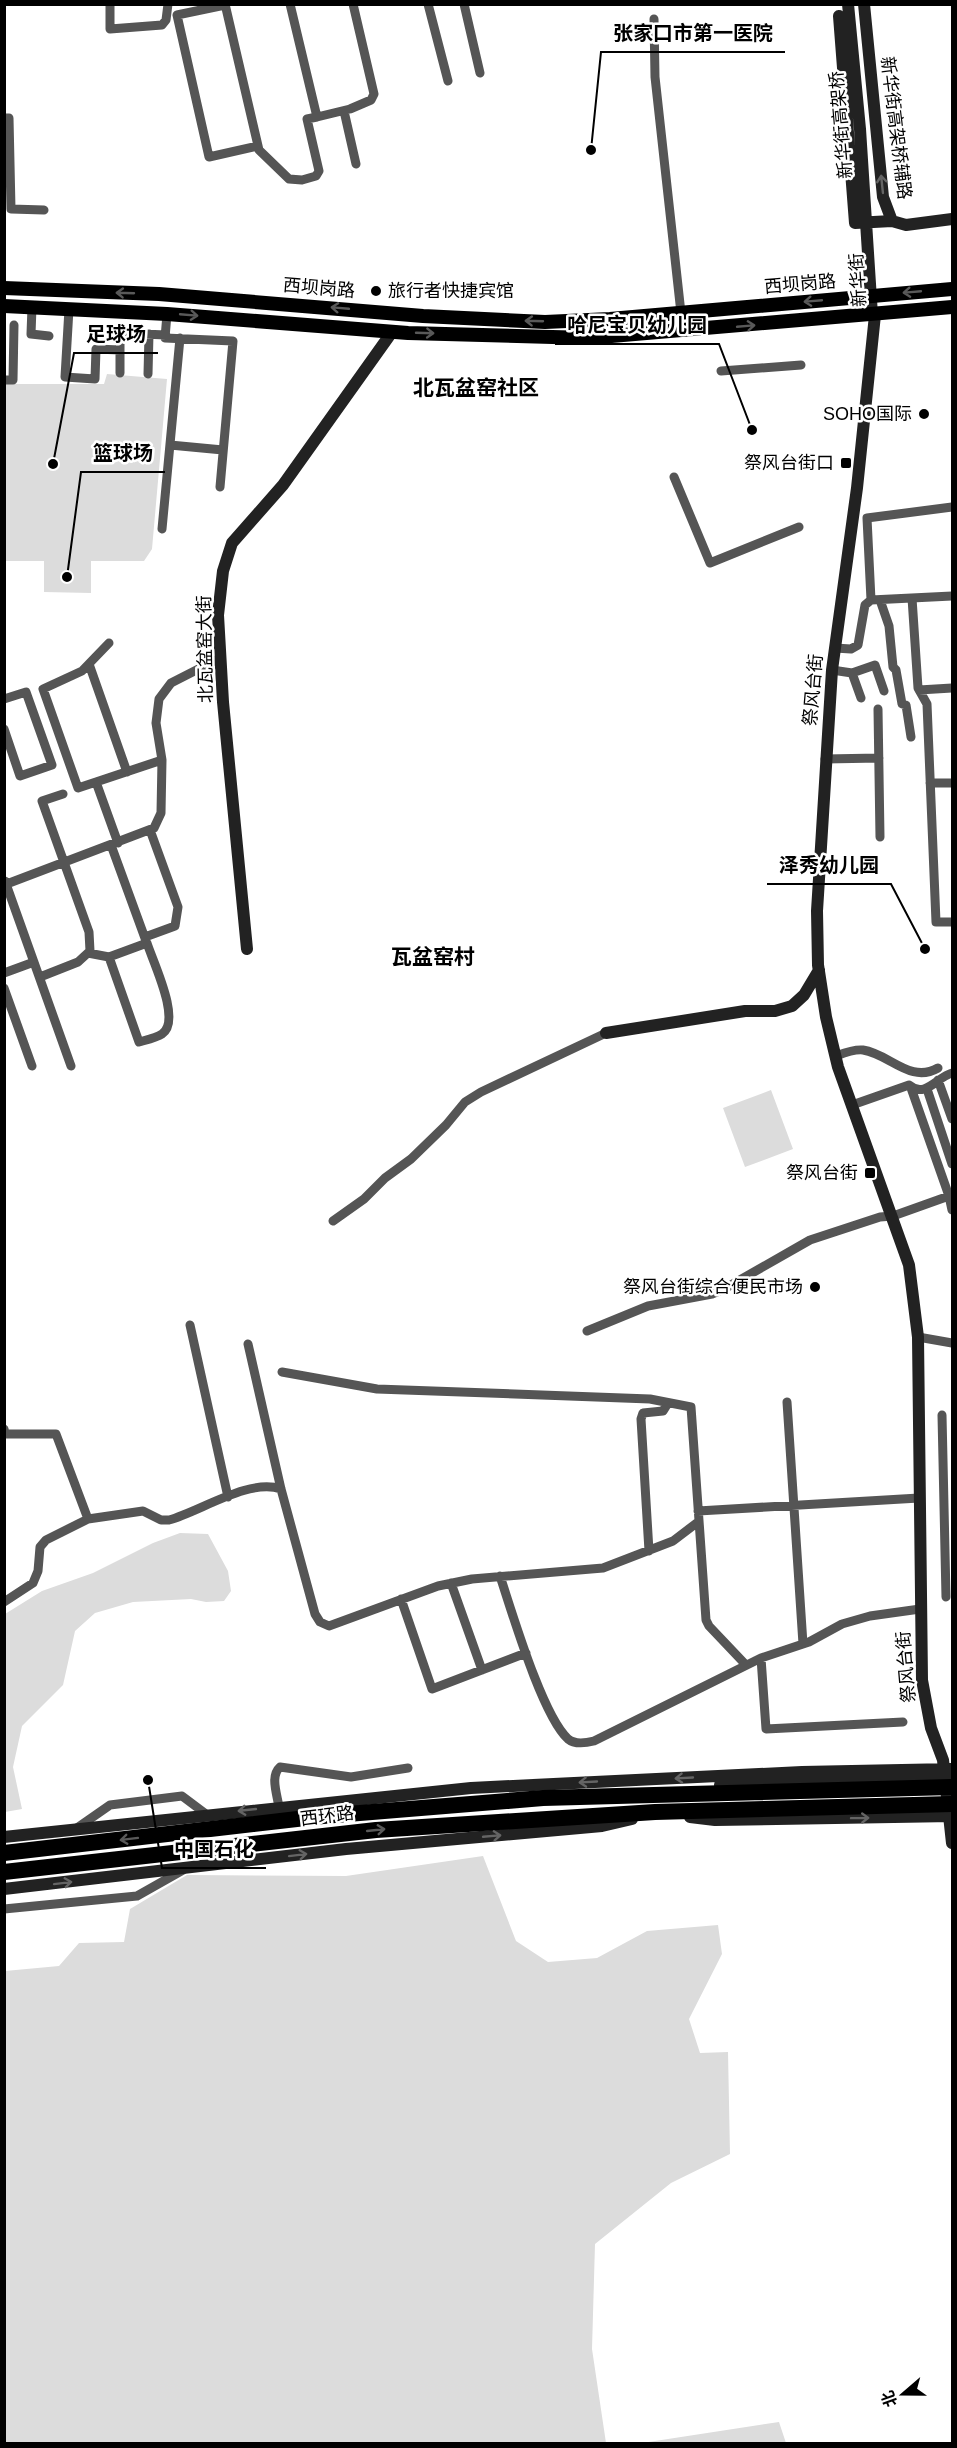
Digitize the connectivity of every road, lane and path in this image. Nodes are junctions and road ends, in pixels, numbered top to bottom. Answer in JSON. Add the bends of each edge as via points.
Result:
{"nodes":[{"id":1,"x":110,"y":4,"type":"edge"},
{"id":2,"x":168,"y":4,"type":"edge"},
{"id":3,"x":290,"y":4,"type":"edge"},
{"id":4,"x":353,"y":4,"type":"edge"},
{"id":5,"x":428,"y":4,"type":"edge"},
{"id":6,"x":464,"y":4,"type":"edge"},
{"id":7,"x":848,"y":4,"type":"edge"},
{"id":8,"x":854,"y":4,"type":"edge"},
{"id":9,"x":225,"y":5,"type":"edge"},
{"id":10,"x":864,"y":9,"type":"edge"},
{"id":11,"x":839,"y":10,"type":"edge"},
{"id":12,"x":654,"y":18,"type":"dead end"},
{"id":13,"x":480,"y":73,"type":"dead end"},
{"id":14,"x":448,"y":81,"type":"dead end"},
{"id":15,"x":344,"y":111,"type":"junction"},
{"id":16,"x":317,"y":117,"type":"junction"},
{"id":17,"x":4,"y":118,"type":"edge"},
{"id":18,"x":258,"y":146,"type":"junction"},
{"id":19,"x":356,"y":164,"type":"dead end"},
{"id":20,"x":45,"y":210,"type":"dead end"},
{"id":21,"x":952,"y":219,"type":"edge"},
{"id":22,"x":892,"y":221,"type":"junction"},
{"id":23,"x":871,"y":243,"type":"junction"},
{"id":24,"x":4,"y":288,"type":"edge"},
{"id":25,"x":952,"y":289,"type":"edge"},
{"id":26,"x":874,"y":295,"type":"junction"},
{"id":27,"x":4,"y":306,"type":"edge"},
{"id":28,"x":32,"y":307,"type":"junction"},
{"id":29,"x":952,"y":307,"type":"edge"},
{"id":30,"x":69,"y":309,"type":"junction"},
{"id":31,"x":393,"y":313,"type":"junction"},
{"id":32,"x":681,"y":313,"type":"junction"},
{"id":33,"x":166,"y":314,"type":"junction"},
{"id":34,"x":875,"y":315,"type":"junction"},
{"id":35,"x":235,"y":319,"type":"junction"},
{"id":36,"x":14,"y":325,"type":"dead end"},
{"id":37,"x":392,"y":332,"type":"junction"},
{"id":38,"x":149,"y":334,"type":"junction"},
{"id":39,"x":166,"y":335,"type":"junction"},
{"id":40,"x":50,"y":336,"type":"dead end"},
{"id":41,"x":180,"y":338,"type":"junction"},
{"id":42,"x":233,"y":341,"type":"junction"},
{"id":43,"x":120,"y":350,"type":"junction"},
{"id":44,"x":801,"y":365,"type":"dead end"},
{"id":45,"x":721,"y":371,"type":"dead end"},
{"id":46,"x":120,"y":373,"type":"dead end"},
{"id":47,"x":148,"y":374,"type":"dead end"},
{"id":48,"x":4,"y":380,"type":"edge"},
{"id":49,"x":170,"y":445,"type":"junction"},
{"id":50,"x":224,"y":450,"type":"junction"},
{"id":51,"x":674,"y":477,"type":"dead end"},
{"id":52,"x":220,"y":487,"type":"dead end"},
{"id":53,"x":952,"y":507,"type":"edge"},
{"id":54,"x":799,"y":527,"type":"dead end"},
{"id":55,"x":162,"y":529,"type":"dead end"},
{"id":56,"x":952,"y":596,"type":"edge"},
{"id":57,"x":912,"y":598,"type":"junction"},
{"id":58,"x":875,"y":600,"type":"junction"},
{"id":59,"x":109,"y":643,"type":"dead end"},
{"id":60,"x":834,"y":648,"type":"junction"},
{"id":61,"x":220,"y":658,"type":"junction"},
{"id":62,"x":89,"y":664,"type":"junction"},
{"id":63,"x":832,"y":670,"type":"junction"},
{"id":64,"x":852,"y":673,"type":"junction"},
{"id":65,"x":952,"y":688,"type":"edge"},
{"id":66,"x":919,"y":690,"type":"junction"},
{"id":67,"x":884,"y":691,"type":"dead end"},
{"id":68,"x":861,"y":698,"type":"dead end"},
{"id":69,"x":4,"y":699,"type":"edge"},
{"id":70,"x":878,"y":710,"type":"dead end"},
{"id":71,"x":4,"y":729,"type":"edge"},
{"id":72,"x":911,"y":737,"type":"dead end"},
{"id":73,"x":9,"y":758,"type":"edge"},
{"id":74,"x":879,"y":758,"type":"junction"},
{"id":75,"x":825,"y":759,"type":"junction"},
{"id":76,"x":162,"y":760,"type":"junction"},
{"id":77,"x":128,"y":772,"type":"junction"},
{"id":78,"x":96,"y":782,"type":"junction"},
{"id":79,"x":930,"y":783,"type":"junction"},
{"id":80,"x":952,"y":783,"type":"edge"},
{"id":81,"x":63,"y":794,"type":"dead end"},
{"id":82,"x":150,"y":830,"type":"junction"},
{"id":83,"x":880,"y":837,"type":"dead end"},
{"id":84,"x":115,"y":844,"type":"junction"},
{"id":85,"x":64,"y":862,"type":"junction"},
{"id":86,"x":5,"y":882,"type":"edge"},
{"id":87,"x":952,"y":922,"type":"edge"},
{"id":88,"x":146,"y":940,"type":"junction"},
{"id":89,"x":247,"y":949,"type":"dead end"},
{"id":90,"x":88,"y":953,"type":"junction"},
{"id":91,"x":109,"y":957,"type":"junction"},
{"id":92,"x":34,"y":962,"type":"junction"},
{"id":93,"x":819,"y":970,"type":"junction"},
{"id":94,"x":4,"y":973,"type":"edge"},
{"id":95,"x":40,"y":977,"type":"junction"},
{"id":96,"x":4,"y":988,"type":"edge"},
{"id":97,"x":606,"y":1033,"type":"joint"},
{"id":98,"x":836,"y":1056,"type":"junction"},
{"id":99,"x":32,"y":1066,"type":"dead end"},
{"id":100,"x":71,"y":1066,"type":"dead end"},
{"id":101,"x":938,"y":1068,"type":"dead end"},
{"id":102,"x":952,"y":1073,"type":"edge"},
{"id":103,"x":938,"y":1080,"type":"junction"},
{"id":104,"x":911,"y":1088,"type":"junction"},
{"id":105,"x":927,"y":1089,"type":"junction"},
{"id":106,"x":852,"y":1105,"type":"junction"},
{"id":107,"x":952,"y":1119,"type":"edge"},
{"id":108,"x":952,"y":1164,"type":"edge"},
{"id":109,"x":949,"y":1196,"type":"junction"},
{"id":110,"x":952,"y":1210,"type":"edge"},
{"id":111,"x":892,"y":1216,"type":"junction"},
{"id":112,"x":333,"y":1221,"type":"dead end"},
{"id":113,"x":190,"y":1325,"type":"dead end"},
{"id":114,"x":587,"y":1331,"type":"dead end"},
{"id":115,"x":918,"y":1337,"type":"junction"},
{"id":116,"x":952,"y":1343,"type":"edge"},
{"id":117,"x":248,"y":1344,"type":"dead end"},
{"id":118,"x":282,"y":1372,"type":"dead end"},
{"id":119,"x":787,"y":1401,"type":"dead end"},
{"id":120,"x":668,"y":1402,"type":"junction"},
{"id":121,"x":942,"y":1414,"type":"dead end"},
{"id":122,"x":4,"y":1429,"type":"edge"},
{"id":123,"x":948,"y":1487,"type":"edge"},
{"id":124,"x":281,"y":1489,"type":"junction"},
{"id":125,"x":228,"y":1497,"type":"junction"},
{"id":126,"x":919,"y":1498,"type":"junction"},
{"id":127,"x":794,"y":1506,"type":"junction"},
{"id":128,"x":698,"y":1511,"type":"junction"},
{"id":129,"x":88,"y":1519,"type":"junction"},
{"id":130,"x":698,"y":1522,"type":"junction"},
{"id":131,"x":649,"y":1551,"type":"junction"},
{"id":132,"x":500,"y":1576,"type":"junction"},
{"id":133,"x":451,"y":1583,"type":"junction"},
{"id":134,"x":946,"y":1597,"type":"dead end"},
{"id":135,"x":401,"y":1599,"type":"junction"},
{"id":136,"x":4,"y":1602,"type":"edge"},
{"id":137,"x":920,"y":1610,"type":"junction"},
{"id":138,"x":803,"y":1644,"type":"junction"},
{"id":139,"x":526,"y":1653,"type":"junction"},
{"id":140,"x":761,"y":1658,"type":"junction"},
{"id":141,"x":747,"y":1665,"type":"junction"},
{"id":142,"x":482,"y":1670,"type":"junction"},
{"id":143,"x":903,"y":1722,"type":"dead end"},
{"id":144,"x":408,"y":1768,"type":"dead end"},
{"id":145,"x":952,"y":1769,"type":"edge"},
{"id":146,"x":952,"y":1779,"type":"edge"},
{"id":147,"x":647,"y":1787,"type":"junction"},
{"id":148,"x":952,"y":1787,"type":"edge"},
{"id":149,"x":471,"y":1788,"type":"junction"},
{"id":150,"x":596,"y":1796,"type":"junction"},
{"id":151,"x":952,"y":1804,"type":"edge"},
{"id":152,"x":279,"y":1807,"type":"junction"},
{"id":153,"x":655,"y":1812,"type":"junction"},
{"id":154,"x":206,"y":1814,"type":"junction"},
{"id":155,"x":952,"y":1816,"type":"edge"},
{"id":156,"x":77,"y":1828,"type":"junction"},
{"id":157,"x":4,"y":1837,"type":"edge"},
{"id":158,"x":952,"y":1842,"type":"edge"},
{"id":159,"x":51,"y":1848,"type":"junction"},
{"id":160,"x":4,"y":1853,"type":"edge"},
{"id":161,"x":186,"y":1868,"type":"junction"},
{"id":162,"x":4,"y":1872,"type":"edge"},
{"id":163,"x":4,"y":1889,"type":"edge"},
{"id":164,"x":4,"y":1909,"type":"edge"}],
"edges":[{"from":1,"to":2,"type":"street","via":[[110,29],[162,25]]},
{"from":3,"to":16,"type":"street"},
{"from":4,"to":15,"type":"street","via":[[374,94],[371,100]]},
{"from":5,"to":14,"type":"street"},
{"from":6,"to":13,"type":"street"},
{"from":7,"to":23,"type":"street","name":"新华街高架桥"},
{"from":8,"to":23,"type":"street","name":"新华街高架桥"},
{"from":9,"to":18,"type":"street"},
{"from":9,"to":18,"type":"street","via":[[177,15],[209,158]]},
{"from":10,"to":11,"type":"street","name":"新华街高架桥辅路"},
{"from":22,"to":10,"type":"street","name":"新华街高架桥辅路","one_way":true,"via":[[884,197]]},
{"from":11,"to":22,"type":"street","via":[[855,223]]},
{"from":12,"to":32,"type":"street","via":[[655,77]]},
{"from":15,"to":16,"type":"street"},
{"from":15,"to":19,"type":"street"},
{"from":16,"to":18,"type":"street","via":[[307,119],[319,171],[316,176],[289,179],[262,156]]},
{"from":17,"to":20,"type":"street","via":[[9,118],[11,209]]},
{"from":21,"to":22,"type":"street","name":"新华街高架桥辅路","via":[[906,225]]},
{"from":23,"to":26,"type":"street","name":"新华街"},
{"from":31,"to":24,"type":"main road","name":"西坝岗路","one_way":true,"via":[[159,294]]},
{"from":25,"to":26,"type":"main road","name":"西坝岗路","one_way":true},
{"from":26,"to":32,"type":"main road","name":"西坝岗路","one_way":true},
{"from":26,"to":34,"type":"street","name":"新华街"},
{"from":27,"to":28,"type":"main road","name":"西坝岗路"},
{"from":28,"to":30,"type":"main road","name":"西坝岗路"},
{"from":28,"to":40,"type":"street","via":[[31,334]]},
{"from":29,"to":34,"type":"main road","name":"西坝岗路"},
{"from":30,"to":33,"type":"main road","name":"西坝岗路"},
{"from":30,"to":43,"type":"street","via":[[65,377],[95,379],[96,349]]},
{"from":32,"to":31,"type":"main road","name":"西坝岗路","one_way":true,"via":[[545,322]]},
{"from":31,"to":37,"type":"main road"},
{"from":33,"to":35,"type":"main road","name":"西坝岗路","one_way":true},
{"from":33,"to":39,"type":"street"},
{"from":37,"to":34,"type":"main road","name":"西坝岗路","one_way":true,"via":[[588,338]]},
{"from":34,"to":60,"type":"street","name":"祭风台街","via":[[857,488]]},
{"from":35,"to":37,"type":"main road","name":"西坝岗路"},
{"from":35,"to":42,"type":"street"},
{"from":36,"to":48,"type":"street","via":[[13,380]]},
{"from":37,"to":61,"type":"street","name":"北瓦盆窑大街","via":[[283,485],[232,543],[223,571],[218,615]]},
{"from":38,"to":39,"type":"street"},
{"from":38,"to":43,"type":"street","via":[[120,333]]},
{"from":38,"to":47,"type":"street"},
{"from":39,"to":41,"type":"street","via":[[165,338]]},
{"from":41,"to":42,"type":"street"},
{"from":41,"to":49,"type":"street"},
{"from":42,"to":50,"type":"street"},
{"from":43,"to":46,"type":"street"},
{"from":44,"to":45,"type":"street"},
{"from":49,"to":50,"type":"street"},
{"from":49,"to":55,"type":"street"},
{"from":50,"to":52,"type":"street"},
{"from":51,"to":54,"type":"street","via":[[710,563]]},
{"from":53,"to":58,"type":"street","via":[[867,518]]},
{"from":56,"to":57,"type":"street"},
{"from":57,"to":58,"type":"street"},
{"from":57,"to":66,"type":"street"},
{"from":58,"to":60,"type":"street","via":[[866,605],[858,645],[851,649]]},
{"from":58,"to":72,"type":"street","via":[[889,626],[892,667],[896,670],[902,704],[906,705]]},
{"from":59,"to":62,"type":"street"},
{"from":60,"to":63,"type":"street","name":"祭风台街"},
{"from":61,"to":76,"type":"street","via":[[177,679],[164,690],[156,709]]},
{"from":61,"to":89,"type":"street","name":"北瓦盆窑大街"},
{"from":62,"to":77,"type":"street"},
{"from":62,"to":78,"type":"street","via":[[43,689],[78,789]]},
{"from":63,"to":64,"type":"street"},
{"from":63,"to":75,"type":"street","name":"祭风台街"},
{"from":64,"to":67,"type":"street","via":[[875,665]]},
{"from":64,"to":68,"type":"street"},
{"from":65,"to":66,"type":"street"},
{"from":66,"to":79,"type":"street","via":[[927,704]]},
{"from":69,"to":73,"type":"street","via":[[26,692],[52,765],[20,776]]},
{"from":70,"to":74,"type":"street"},
{"from":71,"to":73,"type":"street"},
{"from":74,"to":75,"type":"street"},
{"from":74,"to":83,"type":"street"},
{"from":75,"to":93,"type":"street","name":"祭风台街","via":[[817,911]]},
{"from":76,"to":77,"type":"street"},
{"from":76,"to":82,"type":"street","via":[[161,813],[159,822]]},
{"from":77,"to":78,"type":"street"},
{"from":78,"to":84,"type":"street"},
{"from":79,"to":80,"type":"street"},
{"from":79,"to":87,"type":"street","via":[[936,922]]},
{"from":81,"to":85,"type":"street","via":[[42,801]]},
{"from":82,"to":84,"type":"street"},
{"from":82,"to":88,"type":"street","via":[[178,907],[175,926]]},
{"from":84,"to":85,"type":"street"},
{"from":84,"to":88,"type":"street"},
{"from":85,"to":86,"type":"street"},
{"from":85,"to":90,"type":"street","via":[[89,932]]},
{"from":86,"to":92,"type":"street"},
{"from":88,"to":91,"type":"street"},
{"from":88,"to":91,"type":"street","via":[[171,1013],[162,1034],[140,1042]]},
{"from":90,"to":91,"type":"street"},
{"from":90,"to":95,"type":"street","via":[[78,962]]},
{"from":92,"to":94,"type":"street"},
{"from":92,"to":95,"type":"street"},
{"from":93,"to":97,"type":"street","via":[[792,1006],[776,1011],[746,1011]]},
{"from":93,"to":98,"type":"street","name":"祭风台街"},
{"from":95,"to":100,"type":"street"},
{"from":96,"to":99,"type":"street"},
{"from":97,"to":112,"type":"street","via":[[465,1102],[411,1159]]},
{"from":98,"to":101,"type":"street","via":[[861,1050],[912,1073]]},
{"from":98,"to":106,"type":"street","name":"祭风台街"},
{"from":102,"to":103,"type":"street"},
{"from":103,"to":105,"type":"street"},
{"from":103,"to":107,"type":"street"},
{"from":104,"to":105,"type":"street"},
{"from":104,"to":106,"type":"street","via":[[909,1085]]},
{"from":104,"to":109,"type":"street"},
{"from":105,"to":108,"type":"street"},
{"from":106,"to":111,"type":"street","name":"祭风台街"},
{"from":109,"to":110,"type":"street"},
{"from":109,"to":111,"type":"street"},
{"from":111,"to":114,"type":"street","via":[[810,1240],[712,1294],[648,1306]]},
{"from":111,"to":115,"type":"street","name":"祭风台街","via":[[909,1265]]},
{"from":113,"to":125,"type":"street"},
{"from":115,"to":116,"type":"street"},
{"from":115,"to":126,"type":"street","name":"祭风台街"},
{"from":117,"to":124,"type":"street"},
{"from":118,"to":120,"type":"street","via":[[377,1389]]},
{"from":119,"to":127,"type":"street"},
{"from":120,"to":128,"type":"street","via":[[692,1407]]},
{"from":120,"to":131,"type":"street","via":[[663,1411],[643,1413],[641,1419]]},
{"from":121,"to":123,"type":"street"},
{"from":122,"to":129,"type":"street","via":[[5,1434],[56,1434]]},
{"from":123,"to":134,"type":"street"},
{"from":124,"to":125,"type":"street","via":[[262,1486]]},
{"from":124,"to":135,"type":"street","via":[[320,1622],[329,1626]]},
{"from":125,"to":129,"type":"street","via":[[169,1520],[142,1511]]},
{"from":126,"to":127,"type":"street"},
{"from":126,"to":137,"type":"street","name":"祭风台街"},
{"from":127,"to":128,"type":"street"},
{"from":127,"to":138,"type":"street"},
{"from":128,"to":130,"type":"street"},
{"from":129,"to":136,"type":"street","via":[[46,1540],[40,1547],[33,1583]]},
{"from":130,"to":131,"type":"street","via":[[673,1541]]},
{"from":130,"to":141,"type":"street","via":[[706,1620]]},
{"from":131,"to":132,"type":"street","via":[[584,1571]]},
{"from":132,"to":133,"type":"street"},
{"from":132,"to":139,"type":"street"},
{"from":133,"to":135,"type":"street"},
{"from":133,"to":142,"type":"street"},
{"from":135,"to":142,"type":"street","via":[[432,1689]]},
{"from":137,"to":138,"type":"street","via":[[858,1619]]},
{"from":137,"to":158,"type":"street","name":"祭风台街","via":[[922,1680],[931,1728],[943,1761]]},
{"from":138,"to":140,"type":"street"},
{"from":139,"to":141,"type":"street","via":[[553,1716],[568,1739],[577,1743],[594,1741]]},
{"from":139,"to":142,"type":"street"},
{"from":140,"to":141,"type":"street"},
{"from":140,"to":143,"type":"street","via":[[766,1729]]},
{"from":144,"to":152,"type":"street","via":[[351,1777],[280,1767],[274,1779]]},
{"from":145,"to":147,"type":"street","one_way":true,"via":[[802,1772]]},
{"from":146,"to":147,"type":"street"},
{"from":147,"to":148,"type":"highway","name":"西环路"},
{"from":147,"to":149,"type":"street","one_way":true},
{"from":147,"to":150,"type":"highway","name":"西环路"},
{"from":149,"to":150,"type":"street"},
{"from":149,"to":152,"type":"street"},
{"from":150,"to":159,"type":"highway","name":"西环路","one_way":true,"via":[[323,1816]]},
{"from":151,"to":153,"type":"highway","name":"西环路"},
{"from":152,"to":154,"type":"street","one_way":true},
{"from":153,"to":155,"type":"street","one_way":true,"via":[[715,1820]]},
{"from":161,"to":153,"type":"street","one_way":true,"via":[[602,1826]]},
{"from":162,"to":153,"type":"highway","name":"西环路","one_way":true,"via":[[376,1830]]},
{"from":154,"to":156,"type":"street"},
{"from":154,"to":156,"type":"street","via":[[182,1796],[110,1805]]},
{"from":156,"to":157,"type":"street"},
{"from":156,"to":159,"type":"street"},
{"from":159,"to":160,"type":"highway","name":"西环路"},
{"from":163,"to":161,"type":"street","one_way":true},
{"from":161,"to":164,"type":"street","via":[[137,1896]]}]}
